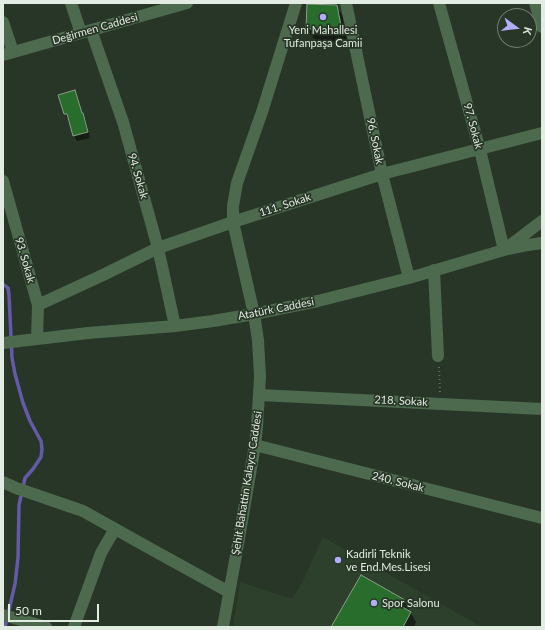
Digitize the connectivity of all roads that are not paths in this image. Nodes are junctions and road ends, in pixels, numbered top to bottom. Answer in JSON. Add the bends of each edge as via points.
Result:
{"nodes":[{"id":1,"x":70,"y":3,"type":"edge"},
{"id":2,"x":187,"y":3,"type":"edge"},
{"id":3,"x":296,"y":3,"type":"edge"},
{"id":4,"x":346,"y":3,"type":"edge"},
{"id":5,"x":439,"y":3,"type":"edge"},
{"id":6,"x":535,"y":3,"type":"edge"},
{"id":7,"x":3,"y":22,"type":"edge"},
{"id":8,"x":542,"y":27,"type":"edge"},
{"id":9,"x":86,"y":31,"type":"junction"},
{"id":10,"x":8,"y":54,"type":"edge"},
{"id":11,"x":542,"y":133,"type":"edge"},
{"id":12,"x":480,"y":150,"type":"junction"},
{"id":13,"x":382,"y":174,"type":"junction"},
{"id":14,"x":3,"y":181,"type":"edge"},
{"id":15,"x":542,"y":221,"type":"edge"},
{"id":16,"x":233,"y":222,"type":"junction"},
{"id":17,"x":542,"y":243,"type":"edge"},
{"id":18,"x":158,"y":248,"type":"junction"},
{"id":19,"x":504,"y":250,"type":"junction"},
{"id":20,"x":434,"y":270,"type":"junction"},
{"id":21,"x":409,"y":278,"type":"junction"},
{"id":22,"x":38,"y":305,"type":"junction"},
{"id":23,"x":254,"y":314,"type":"junction"},
{"id":24,"x":175,"y":326,"type":"junction"},
{"id":25,"x":37,"y":339,"type":"junction"},
{"id":26,"x":3,"y":343,"type":"edge"},
{"id":27,"x":438,"y":356,"type":"road end"},
{"id":28,"x":260,"y":395,"type":"junction"},
{"id":29,"x":542,"y":409,"type":"edge"},
{"id":30,"x":255,"y":446,"type":"junction"},
{"id":31,"x":3,"y":482,"type":"edge"},
{"id":32,"x":542,"y":518,"type":"edge"},
{"id":33,"x":115,"y":529,"type":"junction"},
{"id":34,"x":229,"y":592,"type":"junction"},
{"id":35,"x":3,"y":615,"type":"edge"},
{"id":36,"x":46,"y":627,"type":"edge"},
{"id":37,"x":74,"y":627,"type":"edge"},
{"id":38,"x":223,"y":627,"type":"edge"}],
"edges":[{"from":1,"to":9,"type":"street","name":"94. Sokak"},
{"from":2,"to":9,"type":"street","name":"Değirmen Caddesi"},
{"from":3,"to":16,"type":"street","name":"Şehit Bahattin Kalaycı Caddesi","via":[[237,183]]},
{"from":4,"to":13,"type":"street","name":"96. Sokak"},
{"from":5,"to":12,"type":"street","name":"97. Sokak"},
{"from":6,"to":8,"type":"street"},
{"from":7,"to":10,"type":"street"},
{"from":9,"to":10,"type":"street","name":"Değirmen Caddesi"},
{"from":9,"to":18,"type":"street","name":"94. Sokak","via":[[122,122]]},
{"from":11,"to":12,"type":"street","name":"111. Sokak"},
{"from":12,"to":13,"type":"street","name":"111. Sokak"},
{"from":12,"to":19,"type":"street","name":"97. Sokak"},
{"from":13,"to":16,"type":"street","name":"111. Sokak"},
{"from":13,"to":21,"type":"street","name":"96. Sokak"},
{"from":14,"to":22,"type":"street","name":"93. Sokak"},
{"from":15,"to":19,"type":"street"},
{"from":16,"to":18,"type":"street","name":"111. Sokak"},
{"from":16,"to":23,"type":"street","name":"Şehit Bahattin Kalaycı Caddesi"},
{"from":17,"to":19,"type":"street","name":"Atatürk Caddesi"},
{"from":18,"to":22,"type":"street","name":"111. Sokak"},
{"from":18,"to":24,"type":"street","name":"94. Sokak"},
{"from":19,"to":20,"type":"street","name":"Atatürk Caddesi"},
{"from":20,"to":21,"type":"street","name":"Atatürk Caddesi"},
{"from":20,"to":27,"type":"street"},
{"from":21,"to":23,"type":"street","name":"Atatürk Caddesi"},
{"from":22,"to":25,"type":"street","name":"93. Sokak"},
{"from":23,"to":24,"type":"street","name":"Atatürk Caddesi"},
{"from":23,"to":28,"type":"street","name":"Şehit Bahattin Kalaycı Caddesi","via":[[260,360]]},
{"from":24,"to":25,"type":"street","name":"Atatürk Caddesi"},
{"from":25,"to":26,"type":"street","name":"Atatürk Caddesi"},
{"from":28,"to":29,"type":"street","name":"218. Sokak"},
{"from":28,"to":30,"type":"street","name":"Şehit Bahattin Kalaycı Caddesi"},
{"from":30,"to":32,"type":"street","name":"240. Sokak"},
{"from":30,"to":34,"type":"street","name":"Şehit Bahattin Kalaycı Caddesi"},
{"from":31,"to":33,"type":"street","via":[[84,511]]},
{"from":33,"to":34,"type":"street"},
{"from":33,"to":37,"type":"street","via":[[101,554]]},
{"from":34,"to":38,"type":"street","name":"Şehit Bahattin Kalaycı Caddesi"},
{"from":35,"to":36,"type":"street"}]}
